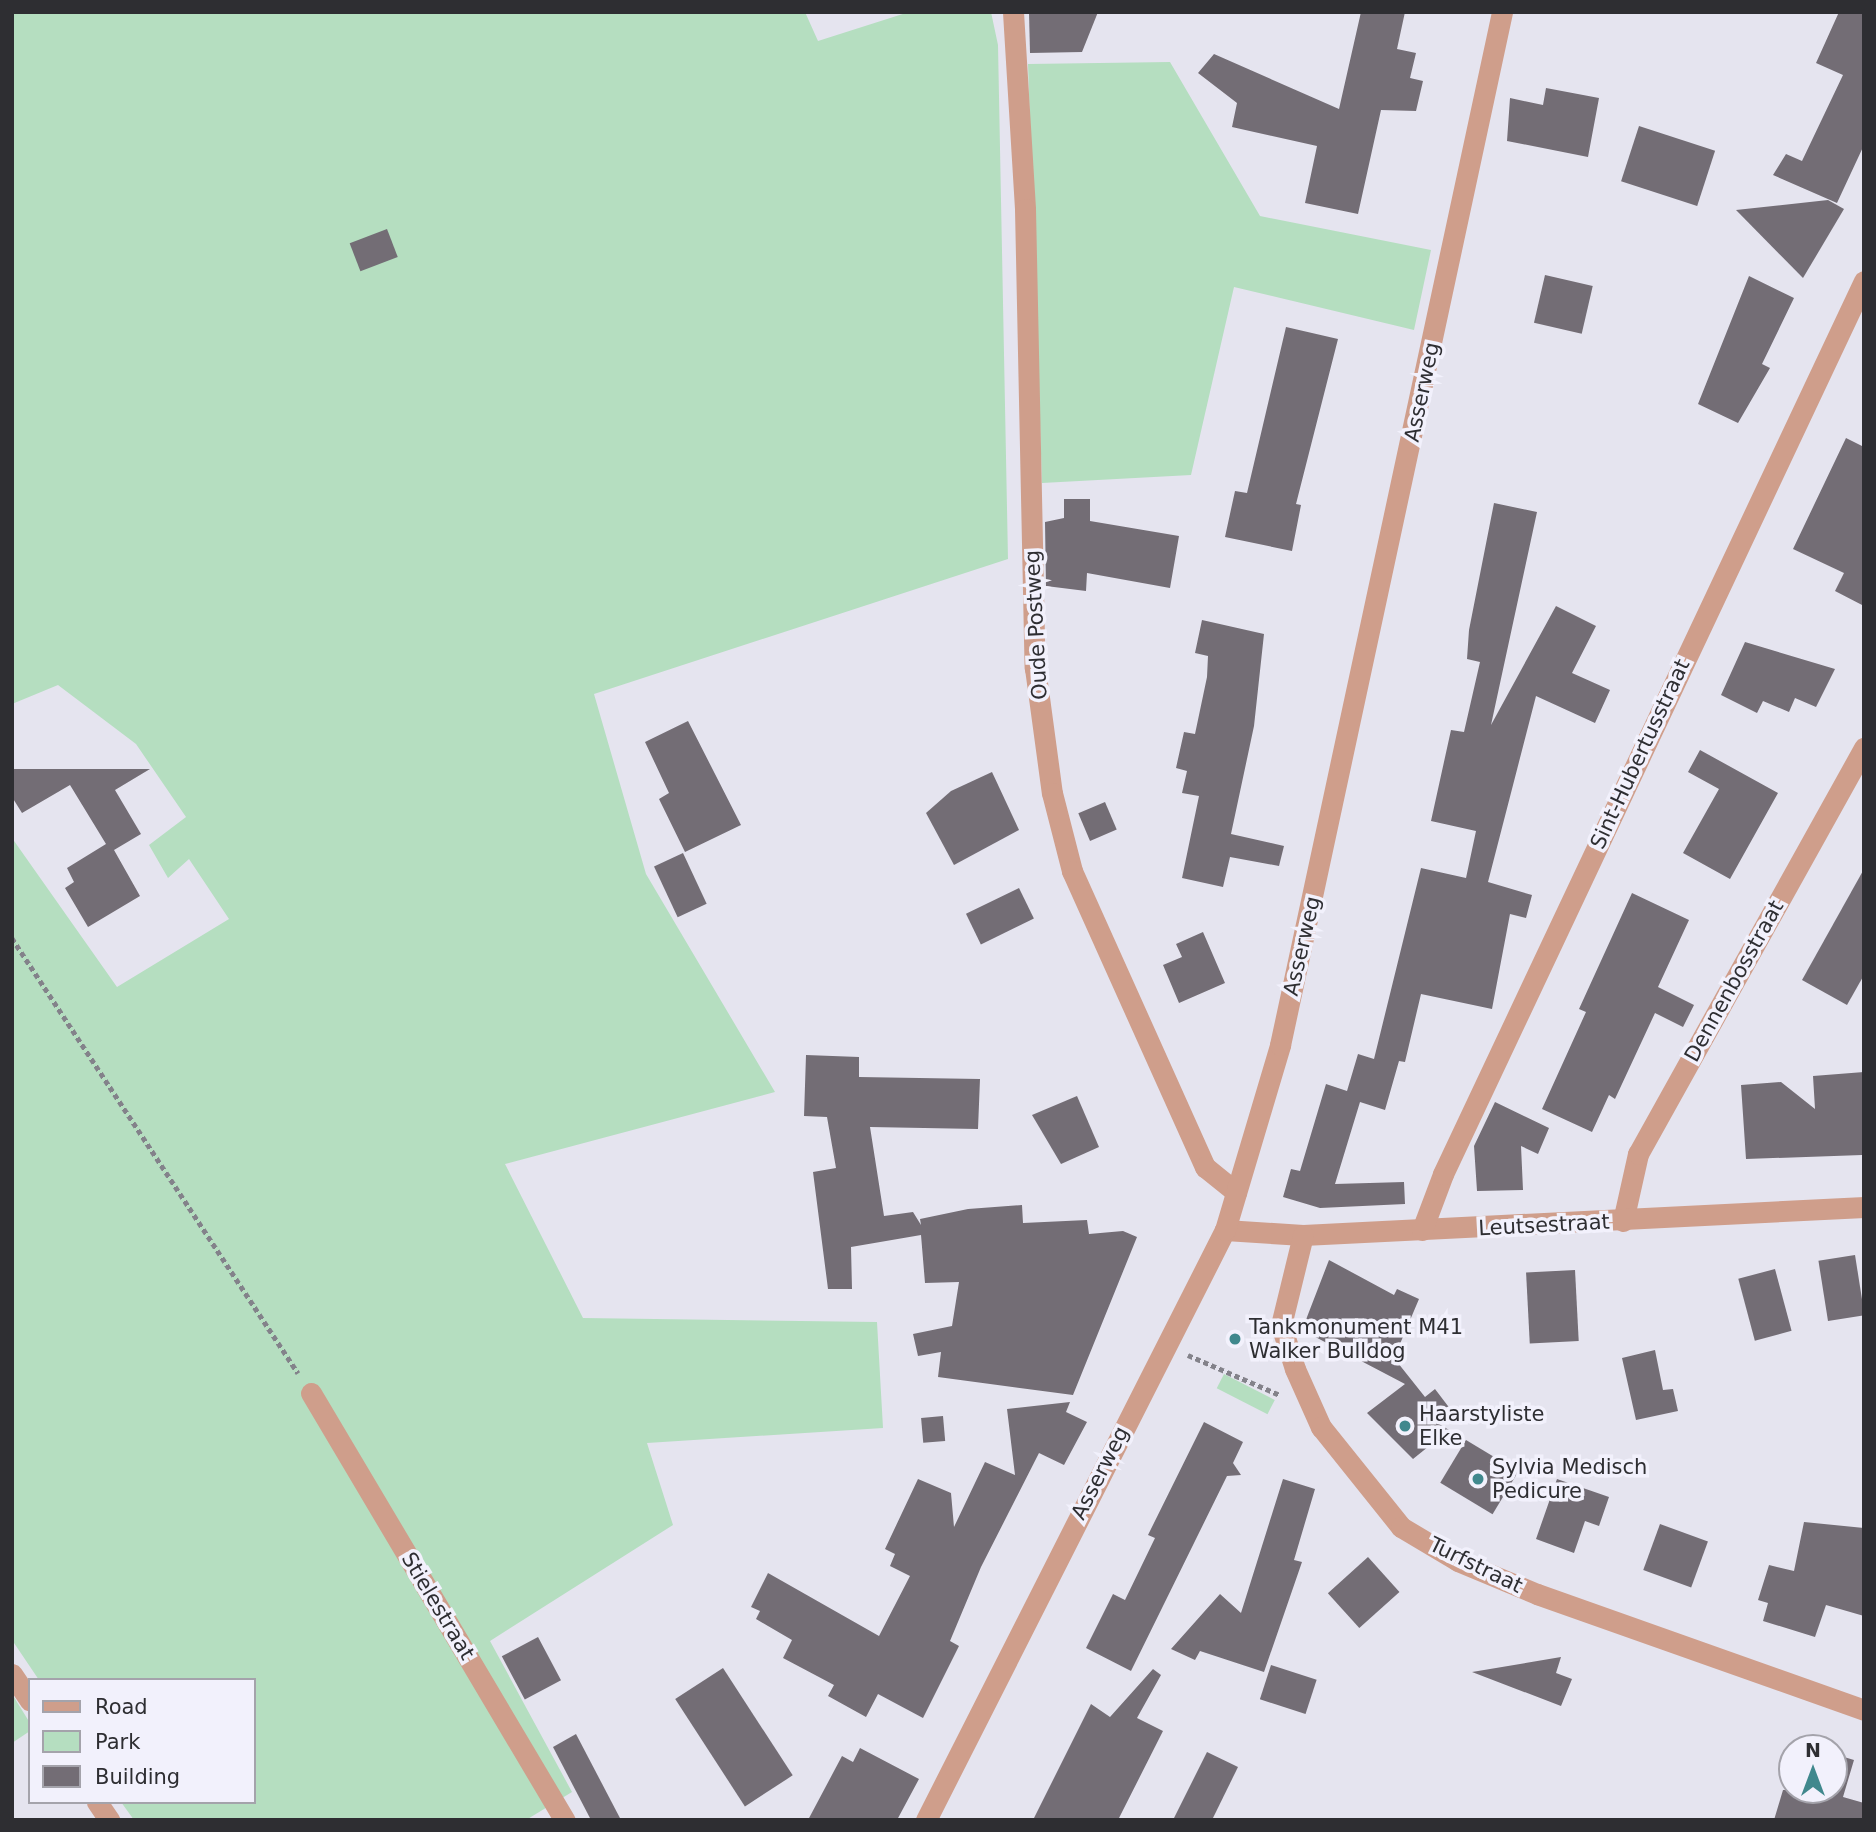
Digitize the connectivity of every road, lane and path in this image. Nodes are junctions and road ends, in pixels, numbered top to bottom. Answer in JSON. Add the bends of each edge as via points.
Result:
{"nodes":[{"id":1,"x":1013,"y":12,"type":"edge"},
{"id":2,"x":1502,"y":12,"type":"edge"},
{"id":3,"x":1864,"y":281,"type":"edge"},
{"id":4,"x":1864,"y":748,"type":"edge"},
{"id":5,"x":12,"y":937,"type":"edge"},
{"id":6,"x":1236,"y":1192,"type":"junction"},
{"id":7,"x":1864,"y":1207,"type":"edge"},
{"id":8,"x":1623,"y":1222,"type":"junction"},
{"id":9,"x":1225,"y":1230,"type":"junction"},
{"id":10,"x":1422,"y":1230,"type":"junction"},
{"id":11,"x":1303,"y":1235,"type":"junction"},
{"id":12,"x":1164,"y":1345,"type":"junction"},
{"id":13,"x":311,"y":1393,"type":"joint"},
{"id":14,"x":1313,"y":1409,"type":"junction"},
{"id":15,"x":12,"y":1674,"type":"edge"},
{"id":16,"x":28,"y":1697,"type":"edge"},
{"id":17,"x":1864,"y":1710,"type":"edge"},
{"id":18,"x":98,"y":1804,"type":"edge"},
{"id":19,"x":109,"y":1820,"type":"edge"},
{"id":20,"x":565,"y":1820,"type":"edge"},
{"id":21,"x":926,"y":1820,"type":"edge"}],
"edges":[{"from":1,"to":6,"type":"street","name":"Oude Postweg","via":[[1025,209],[1035,668],[1052,793],[1072,871],[1205,1167]]},
{"from":2,"to":6,"type":"street","name":"Asserweg","via":[[1280,1045]]},
{"from":3,"to":10,"type":"street","name":"Sint-Hubertusstraat","via":[[1443,1174]]},
{"from":4,"to":8,"type":"street","name":"Dennenbosstraat","via":[[1639,1154]]},
{"from":5,"to":13,"type":"path"},
{"from":6,"to":9,"type":"street","name":"Asserweg"},
{"from":7,"to":8,"type":"street","name":"Leutsestraat"},
{"from":8,"to":10,"type":"street","name":"Leutsestraat"},
{"from":9,"to":11,"type":"street","name":"Leutsestraat"},
{"from":9,"to":12,"type":"street","name":"Asserweg"},
{"from":10,"to":11,"type":"street","name":"Leutsestraat"},
{"from":11,"to":14,"type":"street","name":"Turfstraat","via":[[1281,1325]]},
{"from":12,"to":14,"type":"path"},
{"from":12,"to":21,"type":"street","name":"Asserweg"},
{"from":13,"to":20,"type":"street","name":"Stielestraat"},
{"from":14,"to":17,"type":"street","name":"Turfstraat","via":[[1401,1527],[1458,1561]]},
{"from":15,"to":16,"type":"street"},
{"from":18,"to":19,"type":"street"}]}
